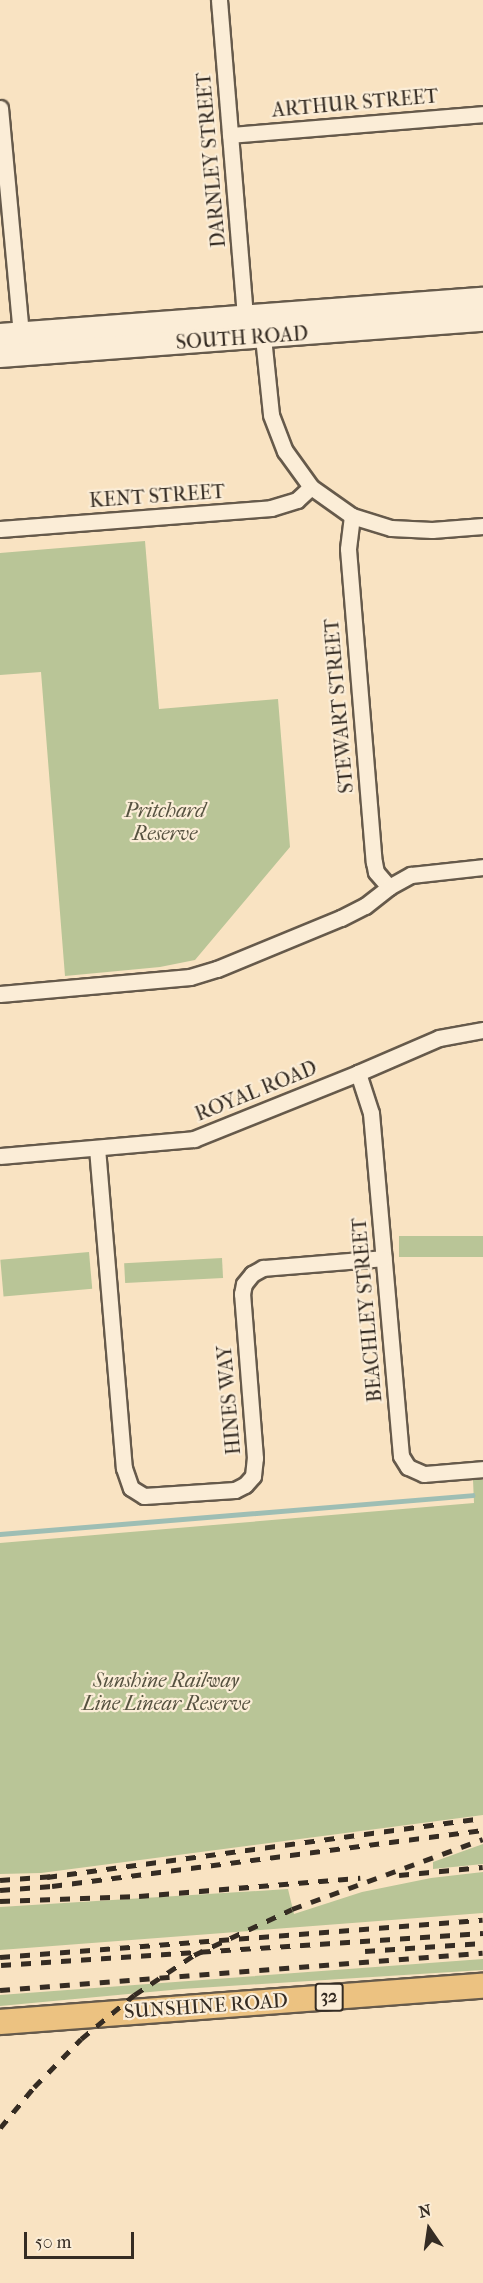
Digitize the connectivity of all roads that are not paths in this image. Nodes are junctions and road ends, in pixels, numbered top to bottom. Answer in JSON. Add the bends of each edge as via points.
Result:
{"nodes":[{"id":1,"x":219,"y":0,"type":"edge"},
{"id":2,"x":0,"y":108,"type":"edge"},
{"id":3,"x":483,"y":114,"type":"edge"},
{"id":4,"x":230,"y":135,"type":"junction"},
{"id":5,"x":483,"y":298,"type":"edge"},
{"id":6,"x":245,"y":316,"type":"junction"},
{"id":7,"x":483,"y":320,"type":"edge"},
{"id":8,"x":10,"y":334,"type":"edge"},
{"id":9,"x":262,"y":337,"type":"junction"},
{"id":10,"x":0,"y":356,"type":"edge"},
{"id":11,"x":311,"y":487,"type":"junction"},
{"id":12,"x":352,"y":516,"type":"junction"},
{"id":13,"x":483,"y":526,"type":"edge"},
{"id":14,"x":0,"y":529,"type":"edge"},
{"id":15,"x":483,"y":867,"type":"edge"},
{"id":16,"x":389,"y":887,"type":"junction"},
{"id":17,"x":0,"y":994,"type":"edge"},
{"id":18,"x":483,"y":1030,"type":"edge"},
{"id":19,"x":358,"y":1073,"type":"junction"},
{"id":20,"x":97,"y":1148,"type":"junction"},
{"id":21,"x":0,"y":1156,"type":"edge"},
{"id":22,"x":384,"y":1258,"type":"junction"},
{"id":23,"x":483,"y":1469,"type":"edge"},
{"id":24,"x":483,"y":1986,"type":"edge"},
{"id":25,"x":0,"y":2022,"type":"edge"}],
"edges":[{"from":1,"to":4,"type":"street","name":"DARNLEY STREET"},
{"from":2,"to":8,"type":"street"},
{"from":3,"to":4,"type":"street","name":"ARTHUR STREET"},
{"from":4,"to":6,"type":"street","name":"DARNLEY STREET"},
{"from":5,"to":6,"type":"street","name":"SOUTH ROAD"},
{"from":6,"to":8,"type":"street","name":"SOUTH ROAD"},
{"from":6,"to":9,"type":"street"},
{"from":7,"to":9,"type":"street","name":"SOUTH ROAD"},
{"from":9,"to":10,"type":"street","name":"SOUTH ROAD"},
{"from":9,"to":11,"type":"street","via":[[271,415],[285,451]]},
{"from":11,"to":12,"type":"street"},
{"from":11,"to":14,"type":"street","name":"KENT STREET","via":[[297,500],[271,508]]},
{"from":12,"to":13,"type":"street","via":[[380,526],[410,530]]},
{"from":12,"to":16,"type":"street","name":"STEWART STREET","via":[[348,549],[374,862],[376,872]]},
{"from":15,"to":16,"type":"street","via":[[411,875]]},
{"from":16,"to":17,"type":"street","via":[[366,906],[341,918],[190,977]]},
{"from":18,"to":19,"type":"street","name":"ROYAL ROAD","via":[[439,1038]]},
{"from":19,"to":20,"type":"street","name":"ROYAL ROAD","via":[[194,1138]]},
{"from":19,"to":22,"type":"street","name":"BEACHLEY STREET","via":[[371,1113]]},
{"from":20,"to":21,"type":"street","name":"ROYAL ROAD"},
{"from":20,"to":22,"type":"street","name":"HINES WAY","via":[[124,1468],[131,1488],[144,1496],[235,1490],[253,1476],[255,1458],[242,1294],[252,1274],[263,1268]]},
{"from":22,"to":23,"type":"street","name":"BEACHLEY STREET","via":[[404,1462],[424,1474]]},
{"from":24,"to":25,"type":"main road","name":"SUNSHINE ROAD","number":"32"}]}
